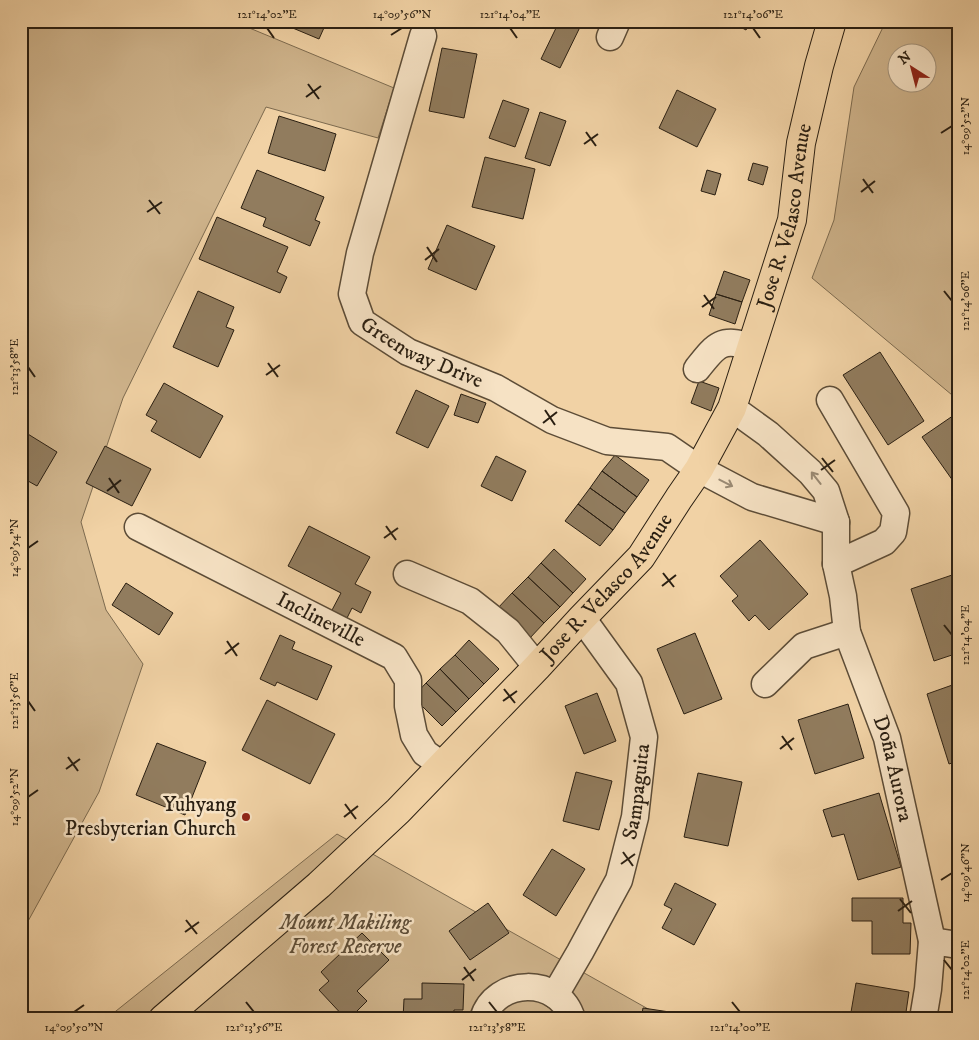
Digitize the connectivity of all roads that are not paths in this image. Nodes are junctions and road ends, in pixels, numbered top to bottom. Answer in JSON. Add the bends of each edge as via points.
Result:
{"nodes":[{"id":1,"x":832,"y":21,"type":"edge"},
{"id":2,"x":423,"y":36,"type":"dead end"},
{"id":3,"x":752,"y":347,"type":"junction"},
{"id":4,"x":697,"y":369,"type":"dead end"},
{"id":5,"x":830,"y":400,"type":"dead end"},
{"id":6,"x":732,"y":408,"type":"junction"},
{"id":7,"x":699,"y":470,"type":"junction"},
{"id":8,"x":836,"y":522,"type":"junction"},
{"id":9,"x":138,"y":526,"type":"dead end"},
{"id":10,"x":836,"y":564,"type":"junction"},
{"id":11,"x":407,"y":574,"type":"dead end"},
{"id":12,"x":582,"y":618,"type":"junction"},
{"id":13,"x":847,"y":632,"type":"junction"},
{"id":14,"x":538,"y":667,"type":"junction"},
{"id":15,"x":765,"y":684,"type":"dead end"},
{"id":16,"x":442,"y":765,"type":"junction"},
{"id":17,"x":932,"y":941,"type":"junction"},
{"id":18,"x":958,"y":945,"type":"edge"},
{"id":19,"x":555,"y":995,"type":"junction"},
{"id":20,"x":173,"y":1015,"type":"edge"},
{"id":21,"x":483,"y":1019,"type":"edge"},
{"id":22,"x":572,"y":1019,"type":"edge"},
{"id":23,"x":922,"y":1019,"type":"edge"}],
"edges":[{"from":1,"to":3,"type":"main road","name":"Jose R. Velasco Avenue","via":[[801,143],[792,220]]},
{"from":2,"to":7,"type":"street","name":"Greenway Drive","via":[[360,253],[352,294],[362,322],[408,352],[496,388],[552,420],[607,441],[667,447]]},
{"from":3,"to":4,"type":"street","via":[[736,342],[722,343]]},
{"from":3,"to":6,"type":"main road","name":"Jose R. Velasco Avenue"},
{"from":5,"to":10,"type":"street","via":[[896,513],[893,532],[884,542]]},
{"from":6,"to":7,"type":"main road","name":"Jose R. Velasco Avenue"},
{"from":8,"to":6,"type":"street","name":"Doña Aurora","one_way":true,"via":[[826,491],[810,472],[768,434]]},
{"from":7,"to":8,"type":"street","one_way":true,"via":[[752,497]]},
{"from":7,"to":12,"type":"main road","name":"Jose R. Velasco Avenue","via":[[641,557]]},
{"from":8,"to":10,"type":"street","name":"Doña Aurora"},
{"from":9,"to":16,"type":"street","name":"Inclineville","via":[[394,657],[408,680],[408,706],[414,735],[425,753]]},
{"from":10,"to":13,"type":"street","name":"Doña Aurora"},
{"from":11,"to":14,"type":"street","via":[[470,601],[508,632]]},
{"from":12,"to":14,"type":"main road","name":"Jose R. Velasco Avenue"},
{"from":12,"to":19,"type":"street","name":"Sampaguita","via":[[629,683],[644,737],[635,817],[619,880]]},
{"from":13,"to":15,"type":"street","via":[[804,646]]},
{"from":13,"to":17,"type":"street","name":"Doña Aurora","via":[[887,738]]},
{"from":14,"to":16,"type":"main road","name":"Jose R. Velasco Avenue"},
{"from":16,"to":20,"type":"main road","name":"Jose R. Velasco Avenue","via":[[319,885]]},
{"from":17,"to":18,"type":"street"},
{"from":17,"to":23,"type":"street","name":"Doña Aurora"},
{"from":19,"to":21,"type":"street","via":[[542,988],[515,988],[492,1002]]},
{"from":19,"to":22,"type":"street","via":[[565,1004]]}]}
